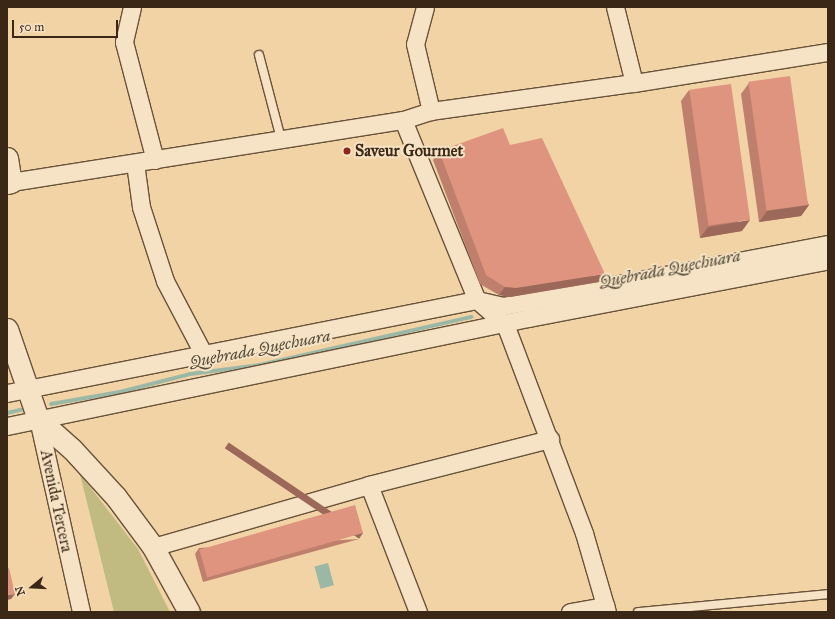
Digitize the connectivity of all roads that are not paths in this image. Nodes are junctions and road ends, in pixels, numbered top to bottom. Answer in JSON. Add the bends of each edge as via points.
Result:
{"nodes":[{"id":1,"x":132,"y":7,"type":"edge"},
{"id":2,"x":425,"y":7,"type":"edge"},
{"id":3,"x":615,"y":7,"type":"edge"},
{"id":4,"x":828,"y":52,"type":"edge"},
{"id":5,"x":259,"y":55,"type":"dead end"},
{"id":6,"x":634,"y":83,"type":"junction"},
{"id":7,"x":431,"y":111,"type":"junction"},
{"id":8,"x":403,"y":120,"type":"junction"},
{"id":9,"x":281,"y":139,"type":"junction"},
{"id":10,"x":7,"y":158,"type":"edge"},
{"id":11,"x":154,"y":160,"type":"junction"},
{"id":12,"x":135,"y":163,"type":"junction"},
{"id":13,"x":9,"y":183,"type":"edge"},
{"id":14,"x":828,"y":244,"type":"edge"},
{"id":15,"x":828,"y":260,"type":"edge"},
{"id":16,"x":477,"y":300,"type":"junction"},
{"id":17,"x":505,"y":324,"type":"junction"},
{"id":18,"x":7,"y":329,"type":"edge"},
{"id":19,"x":204,"y":355,"type":"junction"},
{"id":20,"x":30,"y":390,"type":"junction"},
{"id":21,"x":7,"y":393,"type":"edge"},
{"id":22,"x":38,"y":419,"type":"junction"},
{"id":23,"x":7,"y":426,"type":"edge"},
{"id":24,"x":550,"y":439,"type":"junction"},
{"id":25,"x":369,"y":485,"type":"junction"},
{"id":26,"x":153,"y":547,"type":"junction"},
{"id":27,"x":828,"y":594,"type":"edge"},
{"id":28,"x":606,"y":609,"type":"edge"},
{"id":29,"x":81,"y":612,"type":"edge"},
{"id":30,"x":188,"y":612,"type":"edge"},
{"id":31,"x":418,"y":612,"type":"edge"},
{"id":32,"x":570,"y":612,"type":"edge"},
{"id":33,"x":638,"y":612,"type":"edge"}],
"edges":[{"from":1,"to":11,"type":"street","via":[[124,42]]},
{"from":2,"to":7,"type":"street","via":[[415,44]]},
{"from":3,"to":6,"type":"street"},
{"from":4,"to":6,"type":"street"},
{"from":5,"to":9,"type":"lane"},
{"from":6,"to":7,"type":"street"},
{"from":7,"to":8,"type":"street"},
{"from":8,"to":9,"type":"street"},
{"from":8,"to":16,"type":"street"},
{"from":9,"to":11,"type":"street"},
{"from":10,"to":13,"type":"street"},
{"from":11,"to":12,"type":"street"},
{"from":12,"to":13,"type":"street"},
{"from":12,"to":19,"type":"street","via":[[141,207],[165,282]]},
{"from":14,"to":16,"type":"street","via":[[503,306]]},
{"from":15,"to":17,"type":"street"},
{"from":16,"to":17,"type":"street"},
{"from":16,"to":19,"type":"street"},
{"from":17,"to":22,"type":"street"},
{"from":17,"to":24,"type":"street"},
{"from":18,"to":20,"type":"street","name":"Avenida Tercera"},
{"from":19,"to":20,"type":"street"},
{"from":20,"to":21,"type":"street"},
{"from":20,"to":22,"type":"street","name":"Avenida Tercera"},
{"from":22,"to":23,"type":"street"},
{"from":22,"to":26,"type":"street","via":[[72,449],[116,497]]},
{"from":22,"to":29,"type":"street","name":"Avenida Tercera"},
{"from":24,"to":25,"type":"street"},
{"from":24,"to":28,"type":"street","via":[[584,533]]},
{"from":25,"to":26,"type":"street"},
{"from":25,"to":31,"type":"street"},
{"from":26,"to":30,"type":"street"},
{"from":27,"to":33,"type":"lane"},
{"from":28,"to":32,"type":"street"}]}
